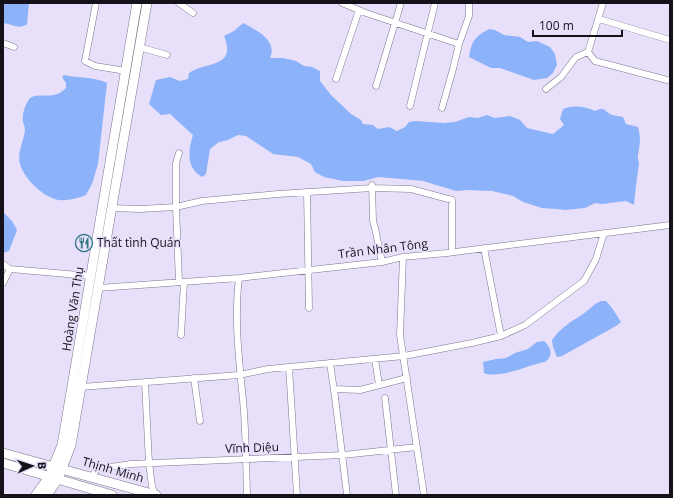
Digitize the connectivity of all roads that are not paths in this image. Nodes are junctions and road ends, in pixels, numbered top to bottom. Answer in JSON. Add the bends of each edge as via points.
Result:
{"nodes":[{"id":1,"x":96,"y":3,"type":"edge"},
{"id":2,"x":137,"y":3,"type":"edge"},
{"id":3,"x":147,"y":3,"type":"edge"},
{"id":4,"x":179,"y":3,"type":"edge"},
{"id":5,"x":342,"y":3,"type":"edge"},
{"id":6,"x":401,"y":3,"type":"edge"},
{"id":7,"x":435,"y":3,"type":"edge"},
{"id":8,"x":469,"y":3,"type":"edge"},
{"id":9,"x":603,"y":3,"type":"edge"},
{"id":10,"x":359,"y":10,"type":"junction"},
{"id":11,"x":193,"y":13,"type":"dead end"},
{"id":12,"x":599,"y":19,"type":"junction"},
{"id":13,"x":395,"y":23,"type":"junction"},
{"id":14,"x":427,"y":34,"type":"junction"},
{"id":15,"x":670,"y":40,"type":"edge"},
{"id":16,"x":3,"y":44,"type":"edge"},
{"id":17,"x":459,"y":44,"type":"junction"},
{"id":18,"x":14,"y":47,"type":"dead end"},
{"id":19,"x":139,"y":47,"type":"junction"},
{"id":20,"x":588,"y":52,"type":"junction"},
{"id":21,"x":167,"y":55,"type":"dead end"},
{"id":22,"x":126,"y":71,"type":"junction"},
{"id":23,"x":336,"y":79,"type":"dead end"},
{"id":24,"x":670,"y":80,"type":"edge"},
{"id":25,"x":376,"y":86,"type":"dead end"},
{"id":26,"x":546,"y":89,"type":"dead end"},
{"id":27,"x":410,"y":106,"type":"dead end"},
{"id":28,"x":442,"y":108,"type":"dead end"},
{"id":29,"x":179,"y":153,"type":"dead end"},
{"id":30,"x":116,"y":155,"type":"junction"},
{"id":31,"x":372,"y":186,"type":"junction"},
{"id":32,"x":306,"y":192,"type":"junction"},
{"id":33,"x":176,"y":207,"type":"junction"},
{"id":34,"x":111,"y":208,"type":"junction"},
{"id":35,"x":670,"y":226,"type":"edge"},
{"id":36,"x":604,"y":233,"type":"junction"},
{"id":37,"x":484,"y":248,"type":"junction"},
{"id":38,"x":452,"y":252,"type":"junction"},
{"id":39,"x":403,"y":257,"type":"junction"},
{"id":40,"x":382,"y":262,"type":"junction"},
{"id":41,"x":3,"y":264,"type":"edge"},
{"id":42,"x":10,"y":268,"type":"junction"},
{"id":43,"x":308,"y":270,"type":"junction"},
{"id":44,"x":90,"y":276,"type":"junction"},
{"id":45,"x":239,"y":278,"type":"junction"},
{"id":46,"x":181,"y":282,"type":"junction"},
{"id":47,"x":3,"y":283,"type":"edge"},
{"id":48,"x":94,"y":291,"type":"junction"},
{"id":49,"x":309,"y":308,"type":"dead end"},
{"id":50,"x":181,"y":336,"type":"dead end"},
{"id":51,"x":502,"y":336,"type":"junction"},
{"id":52,"x":404,"y":356,"type":"junction"},
{"id":53,"x":376,"y":359,"type":"junction"},
{"id":54,"x":330,"y":363,"type":"junction"},
{"id":55,"x":289,"y":367,"type":"junction"},
{"id":56,"x":239,"y":375,"type":"junction"},
{"id":57,"x":194,"y":378,"type":"junction"},
{"id":58,"x":407,"y":378,"type":"junction"},
{"id":59,"x":144,"y":382,"type":"junction"},
{"id":60,"x":379,"y":385,"type":"junction"},
{"id":61,"x":81,"y":387,"type":"junction"},
{"id":62,"x":334,"y":389,"type":"junction"},
{"id":63,"x":385,"y":398,"type":"dead end"},
{"id":64,"x":200,"y":421,"type":"dead end"},
{"id":65,"x":417,"y":447,"type":"junction"},
{"id":66,"x":391,"y":450,"type":"junction"},
{"id":67,"x":3,"y":454,"type":"edge"},
{"id":68,"x":343,"y":455,"type":"junction"},
{"id":69,"x":295,"y":458,"type":"junction"},
{"id":70,"x":246,"y":459,"type":"junction"},
{"id":71,"x":149,"y":463,"type":"junction"},
{"id":72,"x":3,"y":464,"type":"edge"},
{"id":73,"x":58,"y":467,"type":"junction"},
{"id":74,"x":92,"y":476,"type":"junction"},
{"id":75,"x":49,"y":477,"type":"junction"},
{"id":76,"x":58,"y":479,"type":"junction"},
{"id":77,"x":36,"y":495,"type":"edge"},
{"id":78,"x":47,"y":495,"type":"edge"},
{"id":79,"x":112,"y":495,"type":"edge"},
{"id":80,"x":156,"y":495,"type":"edge"},
{"id":81,"x":248,"y":495,"type":"edge"},
{"id":82,"x":297,"y":495,"type":"edge"},
{"id":83,"x":347,"y":495,"type":"edge"},
{"id":84,"x":396,"y":495,"type":"edge"},
{"id":85,"x":424,"y":495,"type":"edge"}],
"edges":[{"from":1,"to":22,"type":"street","via":[[85,61],[95,66]]},
{"from":2,"to":22,"type":"main road","name":"Hoàng Văn Thụ"},
{"from":3,"to":19,"type":"main road","name":"Hoàng Văn Thụ"},
{"from":4,"to":11,"type":"street"},
{"from":5,"to":10,"type":"street"},
{"from":6,"to":13,"type":"street"},
{"from":7,"to":14,"type":"street"},
{"from":8,"to":17,"type":"street","via":[[469,16]]},
{"from":9,"to":12,"type":"street"},
{"from":10,"to":13,"type":"street"},
{"from":10,"to":23,"type":"street"},
{"from":12,"to":15,"type":"street"},
{"from":12,"to":20,"type":"street"},
{"from":13,"to":14,"type":"street"},
{"from":13,"to":25,"type":"street"},
{"from":14,"to":17,"type":"street"},
{"from":14,"to":27,"type":"street"},
{"from":16,"to":18,"type":"street"},
{"from":17,"to":28,"type":"street"},
{"from":19,"to":21,"type":"street"},
{"from":19,"to":30,"type":"main road","name":"Hoàng Văn Thụ"},
{"from":20,"to":24,"type":"street","via":[[595,60]]},
{"from":20,"to":26,"type":"street","via":[[576,57],[561,77]]},
{"from":22,"to":30,"type":"main road","name":"Hoàng Văn Thụ"},
{"from":29,"to":33,"type":"street","via":[[176,163]]},
{"from":30,"to":34,"type":"main road","name":"Hoàng Văn Thụ"},
{"from":30,"to":44,"type":"main road","name":"Hoàng Văn Thụ"},
{"from":31,"to":32,"type":"street"},
{"from":31,"to":38,"type":"street","via":[[411,189],[452,200]]},
{"from":31,"to":40,"type":"street","via":[[372,221]]},
{"from":32,"to":33,"type":"street","via":[[202,201]]},
{"from":32,"to":43,"type":"street"},
{"from":33,"to":34,"type":"street"},
{"from":33,"to":46,"type":"street"},
{"from":34,"to":48,"type":"main road","name":"Hoàng Văn Thụ"},
{"from":35,"to":36,"type":"street","name":"Trần Nhân Tông"},
{"from":36,"to":37,"type":"street","name":"Trần Nhân Tông"},
{"from":36,"to":51,"type":"street","via":[[596,259],[584,281],[525,325]]},
{"from":37,"to":38,"type":"street","name":"Trần Nhân Tông"},
{"from":37,"to":51,"type":"street"},
{"from":38,"to":39,"type":"street","name":"Trần Nhân Tông"},
{"from":39,"to":40,"type":"street","name":"Trần Nhân Tông"},
{"from":39,"to":52,"type":"street","via":[[400,335]]},
{"from":40,"to":43,"type":"street","name":"Trần Nhân Tông"},
{"from":41,"to":42,"type":"street"},
{"from":42,"to":44,"type":"street"},
{"from":42,"to":47,"type":"street"},
{"from":43,"to":45,"type":"street","name":"Trần Nhân Tông"},
{"from":43,"to":49,"type":"street"},
{"from":44,"to":48,"type":"main road","name":"Hoàng Văn Thụ"},
{"from":45,"to":46,"type":"street","name":"Trần Nhân Tông"},
{"from":45,"to":56,"type":"street"},
{"from":46,"to":48,"type":"street","name":"Trần Nhân Tông"},
{"from":46,"to":50,"type":"street"},
{"from":48,"to":61,"type":"main road","name":"Hoàng Văn Thụ"},
{"from":48,"to":73,"type":"main road","name":"Hoàng Văn Thụ"},
{"from":51,"to":52,"type":"street"},
{"from":52,"to":53,"type":"street"},
{"from":52,"to":58,"type":"street"},
{"from":53,"to":54,"type":"street"},
{"from":53,"to":60,"type":"street"},
{"from":54,"to":55,"type":"street"},
{"from":54,"to":62,"type":"street"},
{"from":55,"to":56,"type":"street"},
{"from":55,"to":69,"type":"street"},
{"from":56,"to":57,"type":"street"},
{"from":56,"to":70,"type":"street"},
{"from":57,"to":59,"type":"street"},
{"from":57,"to":64,"type":"street"},
{"from":58,"to":60,"type":"street"},
{"from":58,"to":65,"type":"street"},
{"from":59,"to":61,"type":"street"},
{"from":59,"to":71,"type":"street"},
{"from":60,"to":62,"type":"street","via":[[360,390]]},
{"from":61,"to":73,"type":"main road","name":"Hoàng Văn Thụ","via":[[72,445]]},
{"from":62,"to":68,"type":"street"},
{"from":63,"to":66,"type":"street"},
{"from":65,"to":66,"type":"street","name":"Vĩnh Diệu"},
{"from":65,"to":85,"type":"street"},
{"from":66,"to":68,"type":"street","name":"Vĩnh Diệu"},
{"from":66,"to":84,"type":"street"},
{"from":67,"to":73,"type":"main road","name":"Thịnh Minh"},
{"from":68,"to":69,"type":"street","name":"Vĩnh Diệu"},
{"from":68,"to":83,"type":"street"},
{"from":69,"to":70,"type":"street","name":"Vĩnh Diệu"},
{"from":69,"to":82,"type":"street"},
{"from":70,"to":71,"type":"street","name":"Vĩnh Diệu"},
{"from":70,"to":81,"type":"street"},
{"from":71,"to":74,"type":"street","name":"Vĩnh Diệu","via":[[97,469]]},
{"from":71,"to":80,"type":"street"},
{"from":72,"to":75,"type":"main road","name":"Thịnh Minh"},
{"from":73,"to":74,"type":"main road","name":"Thịnh Minh"},
{"from":73,"to":75,"type":"main road","name":"Hoàng Văn Thụ"},
{"from":73,"to":76,"type":"main road","name":"Hoàng Văn Thụ"},
{"from":74,"to":80,"type":"main road","name":"Thịnh Minh"},
{"from":75,"to":76,"type":"main road","name":"Thịnh Minh"},
{"from":75,"to":77,"type":"main road","name":"Hoàng Văn Thụ"},
{"from":76,"to":78,"type":"main road","name":"Hoàng Văn Thụ"},
{"from":76,"to":79,"type":"main road","name":"Thịnh Minh"}]}
